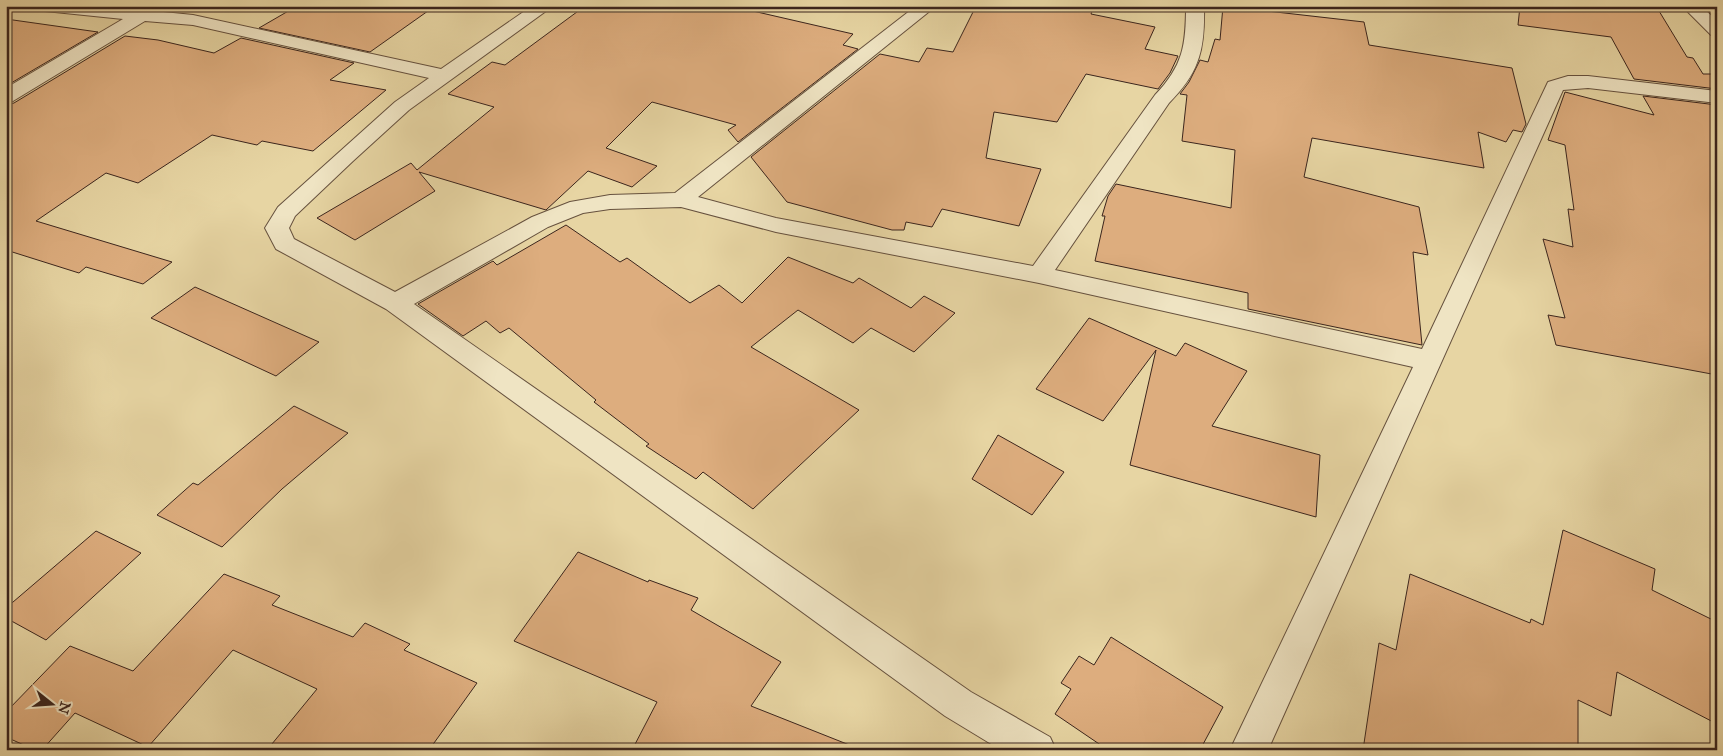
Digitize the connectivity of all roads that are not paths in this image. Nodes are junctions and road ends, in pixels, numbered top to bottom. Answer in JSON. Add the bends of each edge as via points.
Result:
{"nodes":[{"id":1,"x":45,"y":6,"type":"edge"},
{"id":2,"x":544,"y":6,"type":"edge"},
{"id":3,"x":928,"y":6,"type":"edge"},
{"id":4,"x":1195,"y":6,"type":"edge"},
{"id":5,"x":1691,"y":6,"type":"edge"},
{"id":6,"x":140,"y":16,"type":"junction"},
{"id":7,"x":1717,"y":31,"type":"edge"},
{"id":8,"x":445,"y":76,"type":"junction"},
{"id":9,"x":6,"y":97,"type":"edge"},
{"id":10,"x":1717,"y":97,"type":"edge"},
{"id":11,"x":681,"y":200,"type":"junction"},
{"id":12,"x":1040,"y":275,"type":"junction"},
{"id":13,"x":395,"y":303,"type":"junction"},
{"id":14,"x":1430,"y":361,"type":"junction"},
{"id":15,"x":1037,"y":750,"type":"edge"},
{"id":16,"x":1249,"y":750,"type":"edge"}],
"edges":[{"from":1,"to":6,"type":"street"},
{"from":2,"to":8,"type":"street"},
{"from":3,"to":11,"type":"street"},
{"from":4,"to":12,"type":"street","via":[[1195,44],[1187,70],[1162,99]]},
{"from":5,"to":7,"type":"street"},
{"from":6,"to":8,"type":"street","via":[[192,20]]},
{"from":6,"to":9,"type":"street"},
{"from":8,"to":13,"type":"street","via":[[402,106],[345,156],[286,212],[277,228],[284,244]]},
{"from":10,"to":14,"type":"street","via":[[1588,82],[1555,86]]},
{"from":11,"to":12,"type":"street","via":[[776,225]]},
{"from":11,"to":13,"type":"street","via":[[610,202],[578,207],[540,222]]},
{"from":12,"to":14,"type":"street"},
{"from":13,"to":15,"type":"street","via":[[958,704]]},
{"from":14,"to":16,"type":"street"}]}
